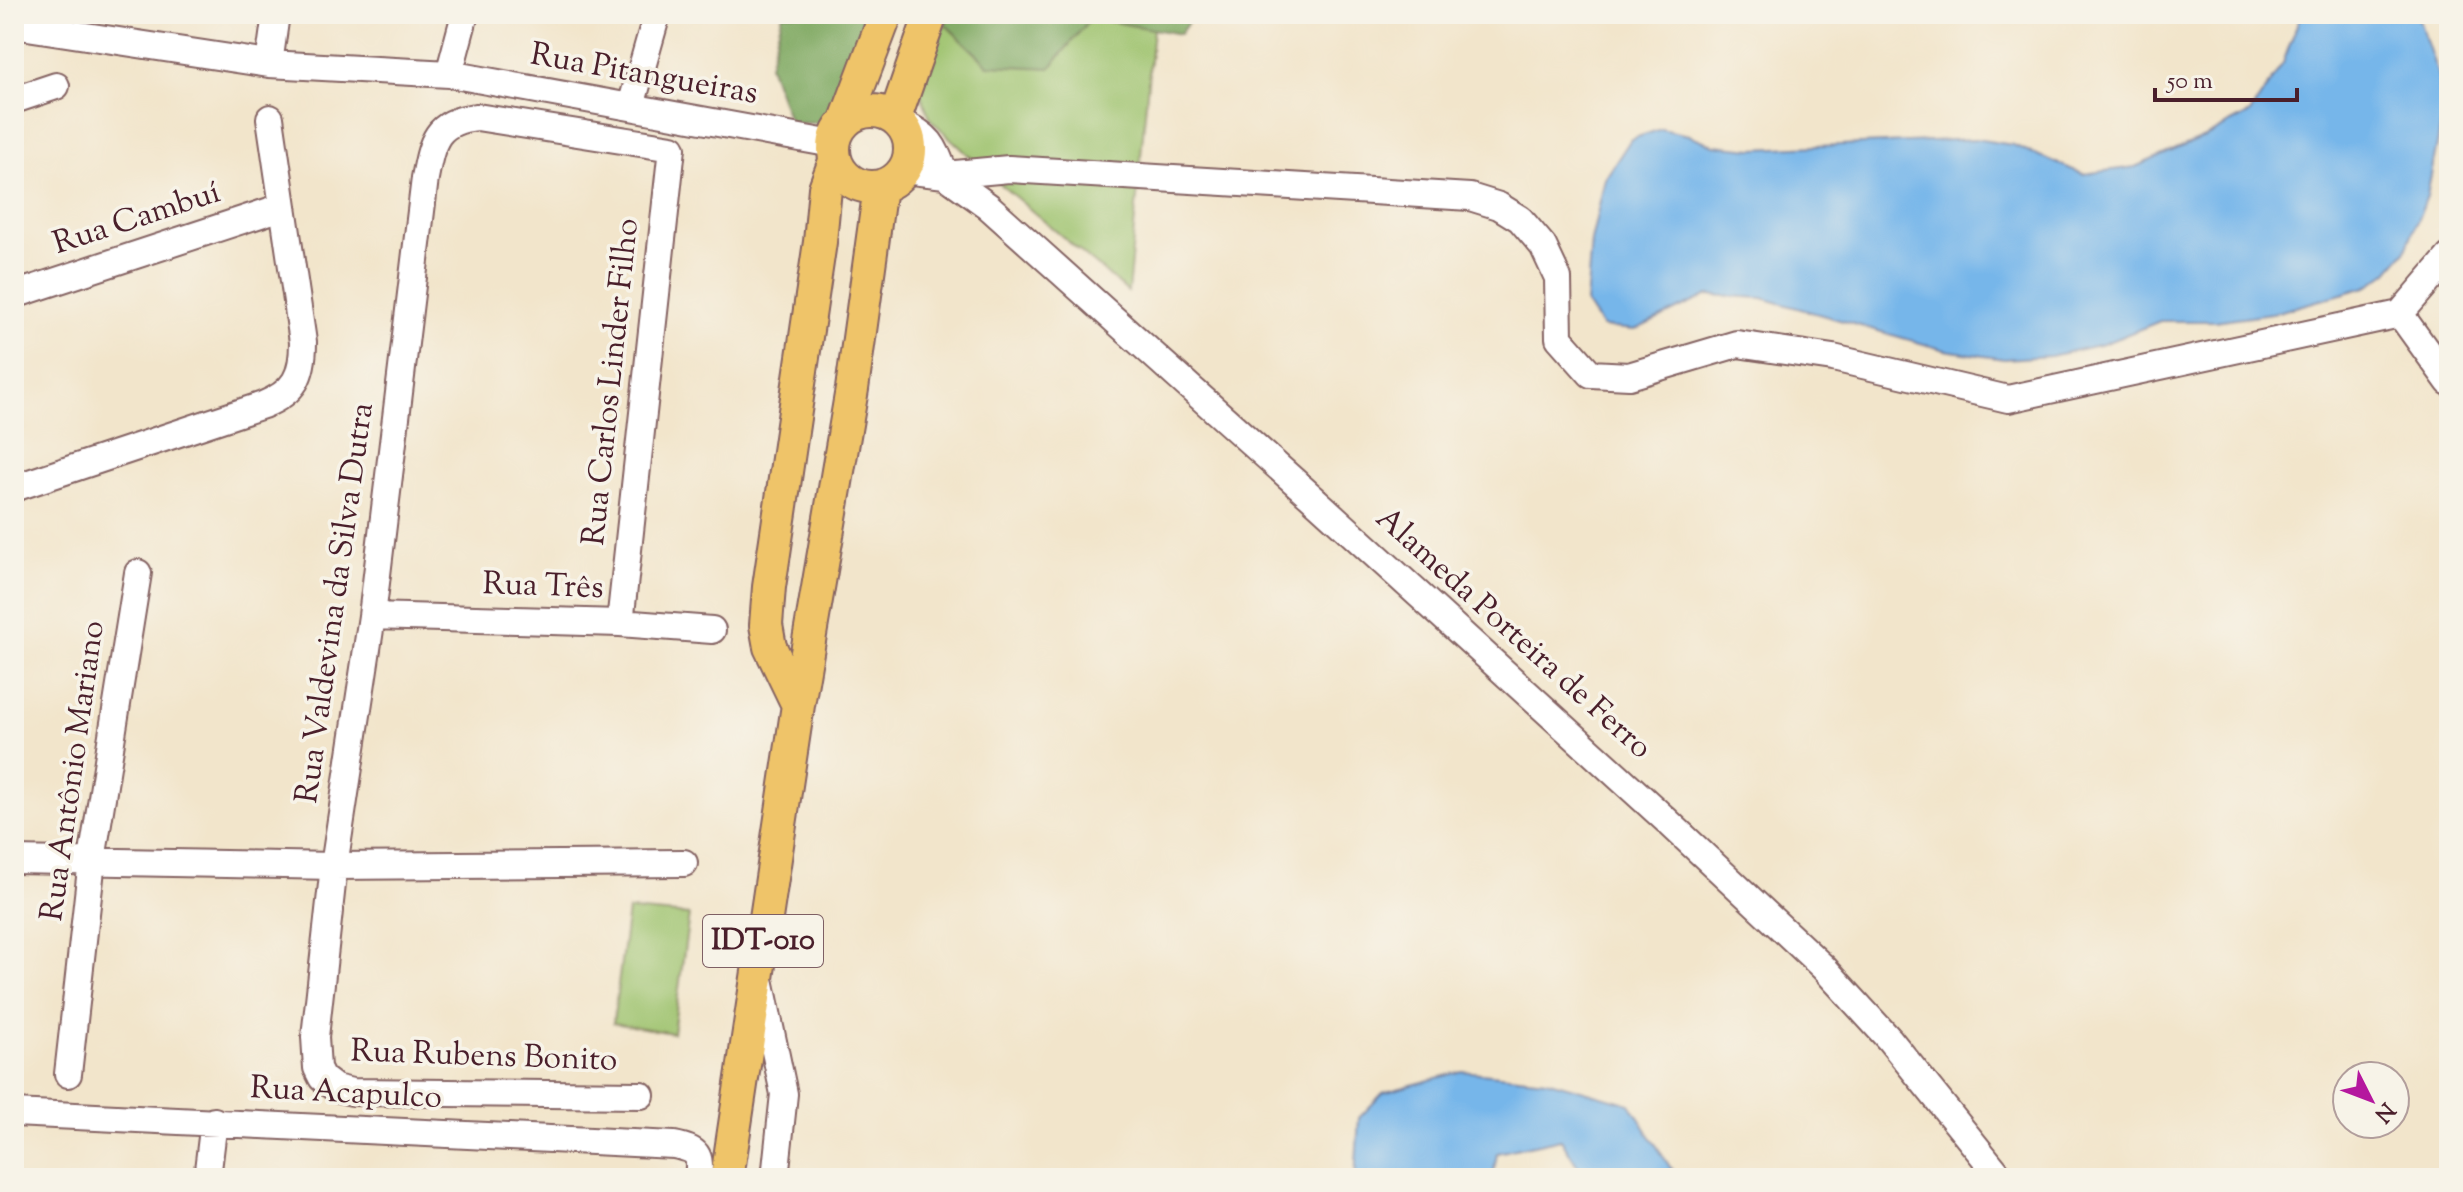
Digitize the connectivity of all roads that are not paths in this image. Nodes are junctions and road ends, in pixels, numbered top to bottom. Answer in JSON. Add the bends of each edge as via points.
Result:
{"nodes":[{"id":1,"x":276,"y":14,"type":"edge"},
{"id":2,"x":465,"y":14,"type":"edge"},
{"id":3,"x":657,"y":14,"type":"edge"},
{"id":4,"x":886,"y":14,"type":"edge"},
{"id":5,"x":931,"y":14,"type":"edge"},
{"id":6,"x":82,"y":24,"type":"edge"},
{"id":7,"x":14,"y":25,"type":"edge"},
{"id":8,"x":269,"y":64,"type":"junction"},
{"id":9,"x":449,"y":74,"type":"junction"},
{"id":10,"x":56,"y":86,"type":"dead end"},
{"id":11,"x":14,"y":100,"type":"edge"},
{"id":12,"x":631,"y":106,"type":"junction"},
{"id":13,"x":270,"y":118,"type":"dead end"},
{"id":14,"x":897,"y":120,"type":"junction"},
{"id":15,"x":838,"y":142,"type":"junction"},
{"id":16,"x":672,"y":148,"type":"joint"},
{"id":17,"x":945,"y":175,"type":"junction"},
{"id":18,"x":892,"y":178,"type":"junction"},
{"id":19,"x":282,"y":207,"type":"junction"},
{"id":20,"x":2449,"y":257,"type":"edge"},
{"id":21,"x":14,"y":295,"type":"edge"},
{"id":22,"x":2400,"y":314,"type":"junction"},
{"id":23,"x":800,"y":379,"type":"junction"},
{"id":24,"x":2449,"y":382,"type":"edge"},
{"id":25,"x":852,"y":389,"type":"junction"},
{"id":26,"x":14,"y":488,"type":"edge"},
{"id":27,"x":138,"y":573,"type":"dead end"},
{"id":28,"x":372,"y":616,"type":"junction"},
{"id":29,"x":620,"y":623,"type":"junction"},
{"id":30,"x":712,"y":630,"type":"dead end"},
{"id":31,"x":798,"y":705,"type":"junction"},
{"id":32,"x":14,"y":860,"type":"edge"},
{"id":33,"x":92,"y":860,"type":"junction"},
{"id":34,"x":684,"y":863,"type":"dead end"},
{"id":35,"x":334,"y":866,"type":"junction"},
{"id":36,"x":759,"y":973,"type":"junction"},
{"id":37,"x":315,"y":1037,"type":"joint"},
{"id":38,"x":68,"y":1074,"type":"dead end"},
{"id":39,"x":641,"y":1095,"type":"dead end"},
{"id":40,"x":14,"y":1113,"type":"edge"},
{"id":41,"x":214,"y":1121,"type":"junction"},
{"id":42,"x":207,"y":1178,"type":"edge"},
{"id":43,"x":698,"y":1178,"type":"edge"},
{"id":44,"x":727,"y":1178,"type":"edge"},
{"id":45,"x":775,"y":1178,"type":"edge"},
{"id":46,"x":2001,"y":1178,"type":"edge"}],
"edges":[{"from":1,"to":8,"type":"street"},
{"from":2,"to":9,"type":"street"},
{"from":3,"to":12,"type":"street"},
{"from":4,"to":15,"type":"main road"},
{"from":5,"to":14,"type":"main road"},
{"from":6,"to":7,"type":"street","name":"Rua Pitangueiras"},
{"from":6,"to":8,"type":"street","name":"Rua Pitangueiras"},
{"from":8,"to":9,"type":"street","name":"Rua Pitangueiras"},
{"from":9,"to":12,"type":"street","name":"Rua Pitangueiras"},
{"from":10,"to":11,"type":"street"},
{"from":12,"to":15,"type":"street","name":"Rua Pitangueiras"},
{"from":13,"to":19,"type":"street"},
{"from":14,"to":15,"type":"main road","via":[[870,111]]},
{"from":14,"to":17,"type":"street","name":"Alameda Porteira de Ferro","via":[[930,141]]},
{"from":14,"to":18,"type":"main road","via":[[910,152]]},
{"from":15,"to":18,"type":"main road","via":[[839,170],[853,183],[861,187]]},
{"from":15,"to":23,"type":"main road","via":[[825,188]]},
{"from":16,"to":28,"type":"street","name":"Rua Valdevina da Silva Dutra","via":[[477,117],[442,129],[431,146]]},
{"from":16,"to":29,"type":"street","name":"Rua Carlos Linder Filho"},
{"from":17,"to":18,"type":"street","name":"Alameda Porteira de Ferro"},
{"from":17,"to":22,"type":"street","via":[[1009,169],[1470,197],[1520,219],[1543,246],[1558,278],[1559,338],[1591,374],[1629,376],[1737,344],[1833,358],[2008,399]]},
{"from":17,"to":46,"type":"street","name":"Alameda Porteira de Ferro","via":[[1056,266],[1824,968]]},
{"from":18,"to":25,"type":"main road"},
{"from":19,"to":21,"type":"street","name":"Rua Cambuí"},
{"from":19,"to":26,"type":"street","via":[[303,342],[302,366],[291,387],[263,405]]},
{"from":20,"to":22,"type":"street"},
{"from":22,"to":24,"type":"street"},
{"from":23,"to":25,"type":"main road"},
{"from":23,"to":31,"type":"main road","via":[[766,625],[770,647]]},
{"from":25,"to":31,"type":"main road"},
{"from":27,"to":33,"type":"street","name":"Rua Antônio Mariano"},
{"from":28,"to":29,"type":"street","name":"Rua Três"},
{"from":28,"to":35,"type":"street","name":"Rua Valdevina da Silva Dutra"},
{"from":29,"to":30,"type":"street","name":"Rua Três"},
{"from":31,"to":36,"type":"main road","number":"IDT-010"},
{"from":32,"to":33,"type":"street"},
{"from":33,"to":35,"type":"street"},
{"from":33,"to":38,"type":"street","name":"Rua Antônio Mariano"},
{"from":34,"to":35,"type":"street"},
{"from":35,"to":37,"type":"street","name":"Rua Valdevina da Silva Dutra"},
{"from":36,"to":44,"type":"main road","number":"IDT-010"},
{"from":36,"to":45,"type":"street","via":[[784,1094]]},
{"from":37,"to":39,"type":"street","name":"Rua Rubens Bonito","via":[[319,1073],[335,1088],[352,1092]]},
{"from":40,"to":41,"type":"street","name":"Rua Acapulco"},
{"from":41,"to":42,"type":"street"},
{"from":41,"to":43,"type":"street","name":"Rua Acapulco","via":[[674,1145],[698,1156]]}]}
